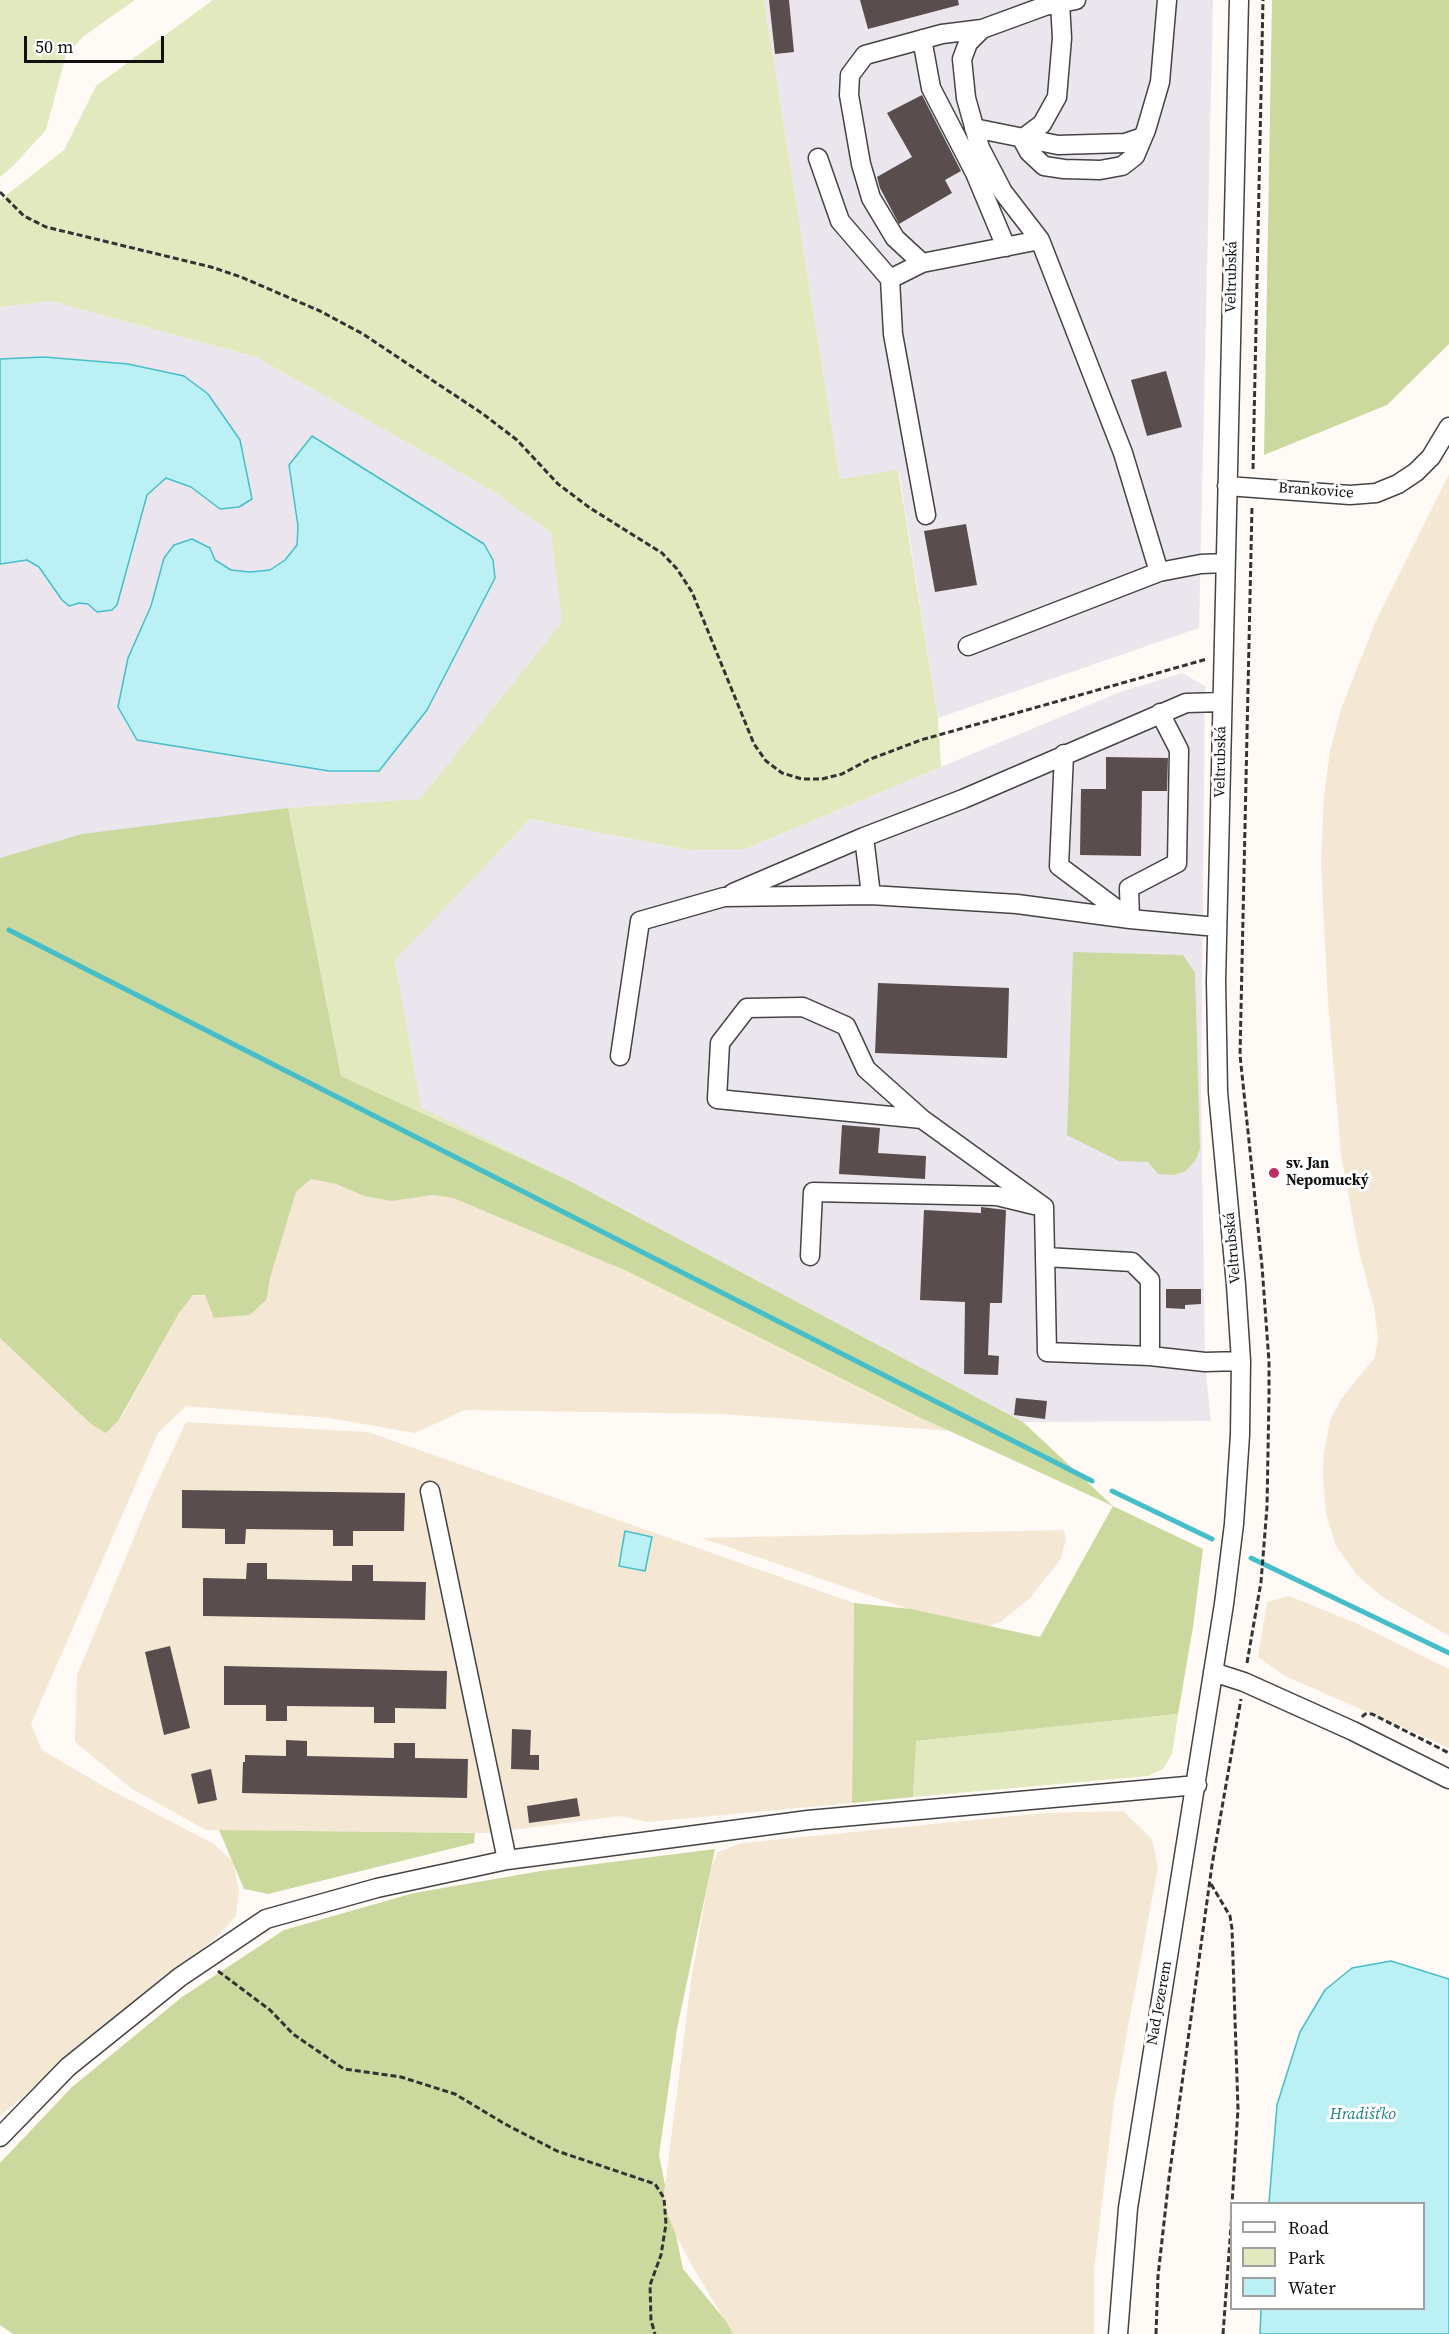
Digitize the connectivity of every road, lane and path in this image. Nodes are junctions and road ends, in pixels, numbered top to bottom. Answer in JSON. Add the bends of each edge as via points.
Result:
{"nodes":[{"id":1,"x":1167,"y":0,"type":"edge"},
{"id":2,"x":1239,"y":0,"type":"edge"},
{"id":3,"x":1263,"y":0,"type":"edge"},
{"id":4,"x":1068,"y":2,"type":"edge"},
{"id":5,"x":982,"y":29,"type":"junction"},
{"id":6,"x":922,"y":39,"type":"junction"},
{"id":7,"x":974,"y":128,"type":"junction"},
{"id":8,"x":1143,"y":137,"type":"junction"},
{"id":9,"x":1022,"y":140,"type":"junction"},
{"id":10,"x":818,"y":158,"type":"dead end"},
{"id":11,"x":0,"y":192,"type":"edge"},
{"id":12,"x":1040,"y":240,"type":"junction"},
{"id":13,"x":1006,"y":247,"type":"junction"},
{"id":14,"x":922,"y":263,"type":"junction"},
{"id":15,"x":890,"y":279,"type":"junction"},
{"id":16,"x":1449,"y":427,"type":"edge"},
{"id":17,"x":1227,"y":486,"type":"junction"},
{"id":18,"x":1252,"y":487,"type":"junction"},
{"id":19,"x":926,"y":515,"type":"dead end"},
{"id":20,"x":1226,"y":563,"type":"junction"},
{"id":21,"x":1159,"y":572,"type":"junction"},
{"id":22,"x":968,"y":646,"type":"dead end"},
{"id":23,"x":1223,"y":655,"type":"junction"},
{"id":24,"x":1222,"y":702,"type":"junction"},
{"id":25,"x":1160,"y":713,"type":"junction"},
{"id":26,"x":1064,"y":754,"type":"junction"},
{"id":27,"x":864,"y":837,"type":"junction"},
{"id":28,"x":871,"y":895,"type":"junction"},
{"id":29,"x":724,"y":897,"type":"junction"},
{"id":30,"x":1131,"y":919,"type":"junction"},
{"id":31,"x":1217,"y":927,"type":"junction"},
{"id":32,"x":621,"y":1056,"type":"dead end"},
{"id":33,"x":922,"y":1119,"type":"junction"},
{"id":34,"x":1044,"y":1207,"type":"junction"},
{"id":35,"x":810,"y":1256,"type":"dead end"},
{"id":36,"x":1046,"y":1257,"type":"junction"},
{"id":37,"x":1150,"y":1356,"type":"junction"},
{"id":38,"x":1241,"y":1361,"type":"junction"},
{"id":39,"x":430,"y":1491,"type":"dead end"},
{"id":40,"x":1213,"y":1672,"type":"junction"},
{"id":41,"x":1244,"y":1682,"type":"junction"},
{"id":42,"x":1353,"y":1731,"type":"junction"},
{"id":43,"x":1449,"y":1754,"type":"edge"},
{"id":44,"x":1449,"y":1779,"type":"edge"},
{"id":45,"x":1197,"y":1785,"type":"junction"},
{"id":46,"x":507,"y":1860,"type":"junction"},
{"id":47,"x":1210,"y":1882,"type":"junction"},
{"id":48,"x":209,"y":1957,"type":"junction"},
{"id":49,"x":0,"y":2137,"type":"edge"},
{"id":50,"x":1232,"y":2202,"type":"edge"},
{"id":51,"x":1230,"y":2240,"type":"edge"},
{"id":52,"x":655,"y":2334,"type":"edge"},
{"id":53,"x":1118,"y":2334,"type":"edge"},
{"id":54,"x":1155,"y":2334,"type":"edge"},
{"id":55,"x":1223,"y":2334,"type":"edge"}],
"edges":[{"from":1,"to":8,"type":"street","via":[[1160,82]]},
{"from":2,"to":17,"type":"street","name":"Veltrubská"},
{"from":3,"to":18,"type":"path"},
{"from":4,"to":5,"type":"street","via":[[1045,6]]},
{"from":4,"to":9,"type":"street","via":[[1057,97],[1042,124]]},
{"from":5,"to":6,"type":"street"},
{"from":5,"to":7,"type":"street","via":[[968,43],[962,59]]},
{"from":6,"to":13,"type":"street","via":[[931,88],[975,173]]},
{"from":6,"to":14,"type":"street","via":[[865,55],[850,75],[849,95],[871,198],[895,238]]},
{"from":7,"to":9,"type":"street"},
{"from":7,"to":12,"type":"street","via":[[1003,192]]},
{"from":8,"to":9,"type":"street","via":[[1097,145]]},
{"from":8,"to":9,"type":"street","via":[[1135,156],[1122,166],[1101,170],[1044,166]]},
{"from":10,"to":15,"type":"street","via":[[840,221]]},
{"from":11,"to":23,"type":"path","via":[[24,216],[46,227],[211,267],[320,311],[363,334],[483,414],[517,440],[558,484],[662,553],[677,569],[692,592],[754,744],[782,773],[802,779],[842,774],[933,736]]},
{"from":12,"to":13,"type":"street"},
{"from":12,"to":21,"type":"street","via":[[1123,453]]},
{"from":13,"to":14,"type":"street"},
{"from":14,"to":15,"type":"street"},
{"from":15,"to":19,"type":"street","via":[[893,334]]},
{"from":16,"to":18,"type":"street","name":"Brankovice","via":[[1431,457],[1416,472],[1376,493],[1350,495]]},
{"from":17,"to":18,"type":"street","name":"Brankovice"},
{"from":17,"to":20,"type":"street","name":"Veltrubská"},
{"from":18,"to":41,"type":"path","via":[[1240,1055],[1269,1362],[1264,1550]]},
{"from":20,"to":21,"type":"street"},
{"from":20,"to":23,"type":"street","name":"Veltrubská"},
{"from":21,"to":22,"type":"street"},
{"from":23,"to":24,"type":"street","name":"Veltrubská"},
{"from":24,"to":25,"type":"street","via":[[1186,703]]},
{"from":24,"to":31,"type":"street","name":"Veltrubská"},
{"from":25,"to":26,"type":"street"},
{"from":25,"to":30,"type":"street","via":[[1179,750],[1177,863],[1129,888]]},
{"from":26,"to":27,"type":"street"},
{"from":26,"to":30,"type":"street","via":[[1059,866]]},
{"from":27,"to":28,"type":"street"},
{"from":27,"to":29,"type":"street"},
{"from":28,"to":29,"type":"street"},
{"from":28,"to":30,"type":"street","via":[[1017,904]]},
{"from":29,"to":32,"type":"street","via":[[640,921]]},
{"from":30,"to":31,"type":"street"},
{"from":31,"to":38,"type":"street","name":"Veltrubská","via":[[1218,1092]]},
{"from":33,"to":33,"type":"street","via":[[717,1099],[720,1043],[747,1008],[803,1007],[846,1026],[866,1069]]},
{"from":33,"to":34,"type":"street"},
{"from":34,"to":35,"type":"street","via":[[997,1196],[813,1192]]},
{"from":34,"to":36,"type":"street"},
{"from":36,"to":37,"type":"street","via":[[1131,1263],[1150,1280]]},
{"from":36,"to":37,"type":"street","via":[[1047,1352]]},
{"from":37,"to":38,"type":"street"},
{"from":38,"to":40,"type":"street","name":"Veltrubská","via":[[1234,1524]]},
{"from":39,"to":46,"type":"street"},
{"from":40,"to":41,"type":"street"},
{"from":40,"to":45,"type":"street","name":"Nad Jezerem"},
{"from":41,"to":42,"type":"street"},
{"from":41,"to":47,"type":"path"},
{"from":42,"to":43,"type":"path","via":[[1365,1714],[1372,1714]]},
{"from":42,"to":44,"type":"street"},
{"from":45,"to":46,"type":"street","via":[[808,1820]]},
{"from":45,"to":53,"type":"street","name":"Nad Jezerem","via":[[1128,2208]]},
{"from":46,"to":48,"type":"street","via":[[377,1888],[266,1919]]},
{"from":47,"to":50,"type":"path","via":[[1230,1916],[1232,1929],[1238,2109]]},
{"from":47,"to":54,"type":"path","via":[[1168,2178]]},
{"from":48,"to":49,"type":"street","via":[[68,2067]]},
{"from":48,"to":52,"type":"path","via":[[215,1968],[270,2010],[293,2034],[344,2069],[401,2077],[455,2094],[557,2151],[654,2184],[664,2198],[666,2224],[661,2255],[650,2285]]},
{"from":51,"to":55,"type":"path"}]}
